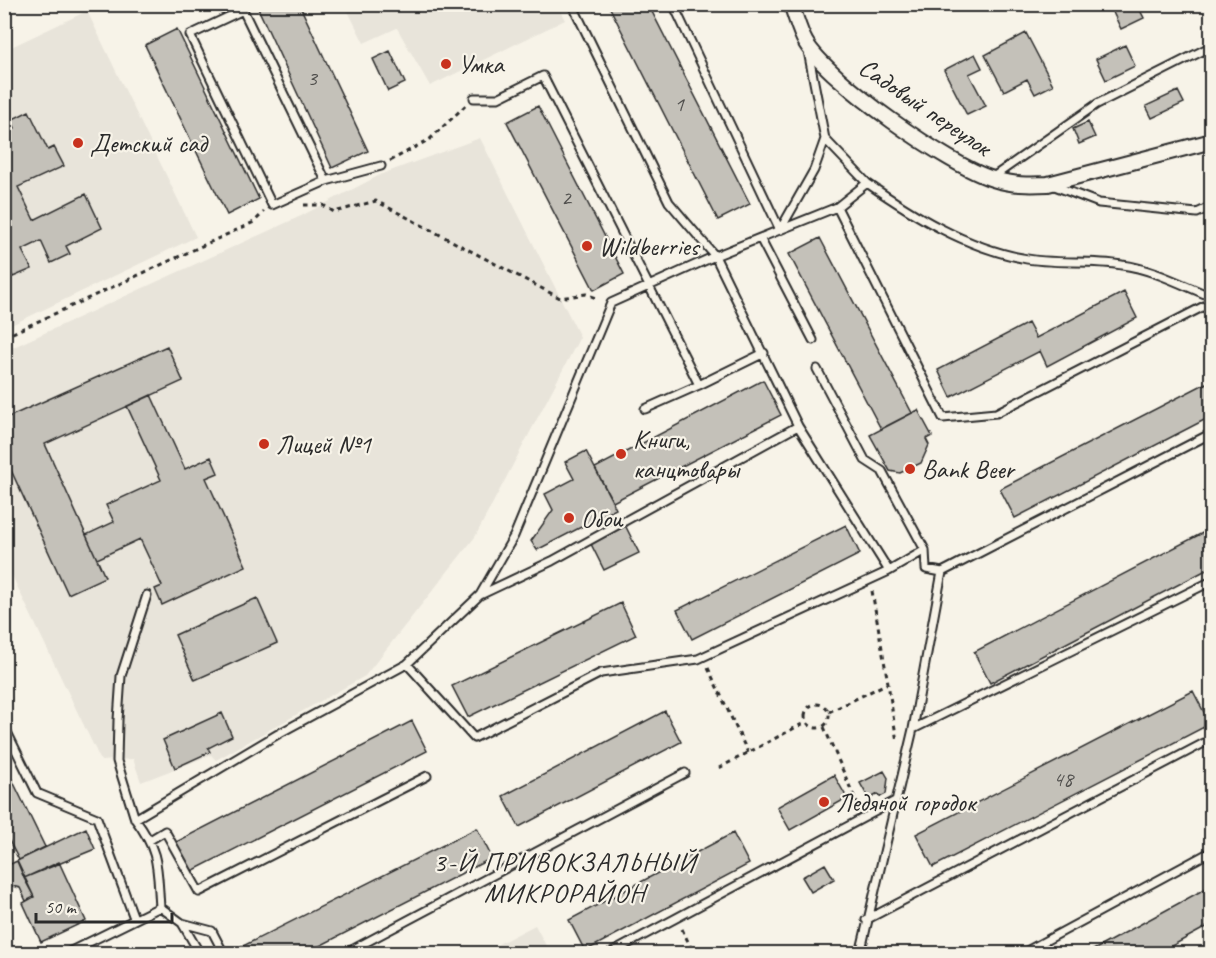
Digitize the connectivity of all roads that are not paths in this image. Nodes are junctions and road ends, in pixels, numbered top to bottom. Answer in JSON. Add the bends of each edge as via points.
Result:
{"nodes":[{"id":1,"x":572,"y":4,"type":"edge"},
{"id":2,"x":673,"y":4,"type":"edge"},
{"id":3,"x":790,"y":4,"type":"edge"},
{"id":4,"x":241,"y":7,"type":"edge"},
{"id":5,"x":806,"y":42,"type":"junction"},
{"id":6,"x":1212,"y":46,"type":"edge"},
{"id":7,"x":474,"y":98,"type":"road end"},
{"id":8,"x":825,"y":140,"type":"junction"},
{"id":9,"x":1212,"y":141,"type":"edge"},
{"id":10,"x":381,"y":166,"type":"road end"},
{"id":11,"x":991,"y":179,"type":"junction"},
{"id":12,"x":326,"y":181,"type":"junction"},
{"id":13,"x":867,"y":183,"type":"junction"},
{"id":14,"x":1048,"y":184,"type":"junction"},
{"id":15,"x":1212,"y":206,"type":"edge"},
{"id":16,"x":837,"y":207,"type":"junction"},
{"id":17,"x":780,"y":230,"type":"junction"},
{"id":18,"x":760,"y":238,"type":"junction"},
{"id":19,"x":715,"y":256,"type":"junction"},
{"id":20,"x":650,"y":284,"type":"junction"},
{"id":21,"x":1212,"y":299,"type":"edge"},
{"id":22,"x":813,"y":340,"type":"dead end"},
{"id":23,"x":764,"y":353,"type":"junction"},
{"id":24,"x":817,"y":369,"type":"dead end"},
{"id":25,"x":699,"y":385,"type":"junction"},
{"id":26,"x":645,"y":409,"type":"dead end"},
{"id":27,"x":798,"y":426,"type":"junction"},
{"id":28,"x":1212,"y":433,"type":"edge"},
{"id":29,"x":925,"y":550,"type":"junction"},
{"id":30,"x":890,"y":571,"type":"junction"},
{"id":31,"x":942,"y":572,"type":"junction"},
{"id":32,"x":1212,"y":582,"type":"edge"},
{"id":33,"x":147,"y":595,"type":"dead end"},
{"id":34,"x":480,"y":595,"type":"junction"},
{"id":35,"x":407,"y":664,"type":"junction"},
{"id":36,"x":4,"y":726,"type":"edge"},
{"id":37,"x":913,"y":729,"type":"junction"},
{"id":38,"x":1204,"y":744,"type":"dead end"},
{"id":39,"x":685,"y":773,"type":"dead end"},
{"id":40,"x":427,"y":776,"type":"dead end"},
{"id":41,"x":895,"y":801,"type":"junction"},
{"id":42,"x":135,"y":819,"type":"junction"},
{"id":43,"x":150,"y":840,"type":"junction"},
{"id":44,"x":1212,"y":851,"type":"edge"},
{"id":45,"x":160,"y":907,"type":"junction"},
{"id":46,"x":134,"y":918,"type":"junction"},
{"id":47,"x":866,"y":921,"type":"junction"},
{"id":48,"x":182,"y":922,"type":"junction"},
{"id":49,"x":65,"y":954,"type":"edge"},
{"id":50,"x":200,"y":954,"type":"edge"},
{"id":51,"x":224,"y":954,"type":"edge"},
{"id":52,"x":344,"y":954,"type":"edge"},
{"id":53,"x":609,"y":954,"type":"edge"},
{"id":54,"x":860,"y":954,"type":"edge"},
{"id":55,"x":1021,"y":954,"type":"edge"}],
"edges":[{"from":1,"to":19,"type":"lane","via":[[669,202]]},
{"from":2,"to":17,"type":"lane"},
{"from":3,"to":5,"type":"street","name":"Садовый переулок"},
{"from":4,"to":12,"type":"lane"},
{"from":4,"to":12,"type":"lane","via":[[190,35],[272,205]]},
{"from":5,"to":8,"type":"lane"},
{"from":5,"to":11,"type":"street","name":"Садовый переулок","via":[[842,83],[925,143]]},
{"from":6,"to":11,"type":"lane","via":[[1097,104]]},
{"from":7,"to":20,"type":"lane","via":[[498,98],[543,76]]},
{"from":8,"to":13,"type":"lane"},
{"from":8,"to":17,"type":"lane","via":[[814,170]]},
{"from":9,"to":14,"type":"street","name":"Садовый переулок"},
{"from":10,"to":12,"type":"lane"},
{"from":11,"to":14,"type":"street","name":"Садовый переулок"},
{"from":13,"to":16,"type":"lane"},
{"from":13,"to":21,"type":"lane","via":[[909,212],[994,249],[1021,258],[1144,269]]},
{"from":14,"to":15,"type":"lane","via":[[1099,203],[1197,213]]},
{"from":16,"to":17,"type":"lane"},
{"from":16,"to":21,"type":"lane","via":[[943,418],[996,413]]},
{"from":17,"to":18,"type":"lane"},
{"from":18,"to":19,"type":"lane"},
{"from":18,"to":22,"type":"lane"},
{"from":19,"to":20,"type":"lane"},
{"from":19,"to":23,"type":"lane"},
{"from":20,"to":25,"type":"lane"},
{"from":20,"to":34,"type":"lane","via":[[611,303],[514,536]]},
{"from":23,"to":25,"type":"lane"},
{"from":23,"to":27,"type":"lane"},
{"from":24,"to":29,"type":"lane","via":[[865,460],[882,471]]},
{"from":25,"to":26,"type":"lane"},
{"from":27,"to":30,"type":"lane"},
{"from":27,"to":34,"type":"lane","via":[[552,561]]},
{"from":28,"to":31,"type":"lane"},
{"from":29,"to":30,"type":"lane"},
{"from":29,"to":31,"type":"lane","via":[[926,569]]},
{"from":30,"to":35,"type":"lane","via":[[703,657],[601,673],[474,738]]},
{"from":31,"to":37,"type":"lane"},
{"from":32,"to":37,"type":"lane"},
{"from":33,"to":42,"type":"lane","via":[[121,676],[118,720],[117,761]]},
{"from":34,"to":35,"type":"lane"},
{"from":35,"to":42,"type":"lane","via":[[278,734]]},
{"from":36,"to":46,"type":"lane","via":[[37,793],[97,818]]},
{"from":37,"to":41,"type":"lane"},
{"from":38,"to":47,"type":"lane"},
{"from":39,"to":52,"type":"lane"},
{"from":40,"to":43,"type":"lane","via":[[200,892],[165,831]]},
{"from":41,"to":47,"type":"lane"},
{"from":41,"to":53,"type":"lane"},
{"from":42,"to":43,"type":"lane"},
{"from":43,"to":45,"type":"lane","via":[[157,861]]},
{"from":44,"to":55,"type":"lane"},
{"from":45,"to":46,"type":"lane"},
{"from":45,"to":48,"type":"lane"},
{"from":46,"to":49,"type":"lane"},
{"from":47,"to":54,"type":"lane"},
{"from":48,"to":50,"type":"lane"},
{"from":48,"to":51,"type":"lane","via":[[212,931]]}]}
